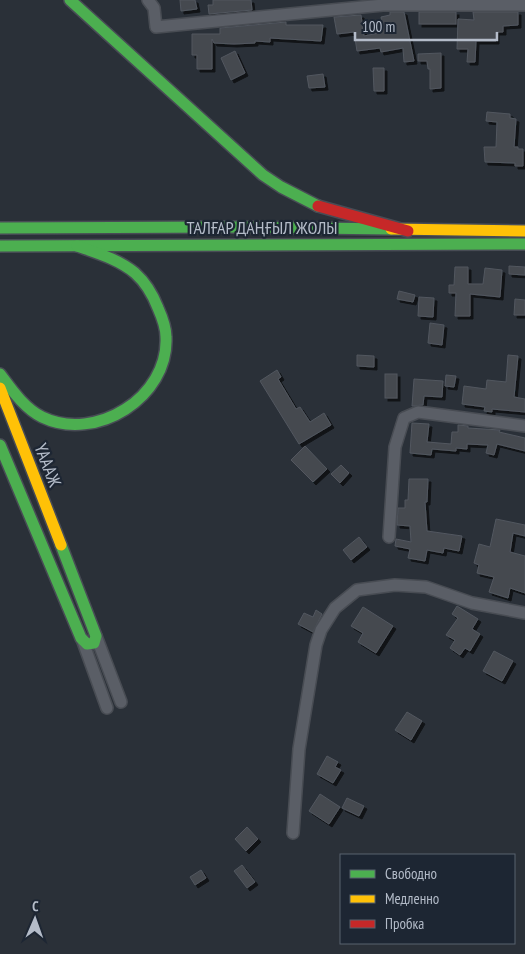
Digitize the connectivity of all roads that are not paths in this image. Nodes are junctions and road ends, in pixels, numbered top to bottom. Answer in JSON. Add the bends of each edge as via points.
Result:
{"nodes":[{"id":1,"x":70,"y":0,"type":"edge"},
{"id":2,"x":148,"y":0,"type":"edge"},
{"id":3,"x":525,"y":5,"type":"edge"},
{"id":4,"x":0,"y":228,"type":"edge"},
{"id":5,"x":408,"y":230,"type":"junction"},
{"id":6,"x":525,"y":231,"type":"edge"},
{"id":7,"x":525,"y":244,"type":"edge"},
{"id":8,"x":0,"y":246,"type":"edge"},
{"id":9,"x":77,"y":246,"type":"junction"},
{"id":10,"x":0,"y":374,"type":"edge"},
{"id":11,"x":0,"y":388,"type":"edge"},
{"id":12,"x":525,"y":426,"type":"edge"},
{"id":13,"x":0,"y":445,"type":"edge"},
{"id":14,"x":389,"y":537,"type":"dead end"},
{"id":15,"x":525,"y":613,"type":"edge"},
{"id":16,"x":96,"y":636,"type":"junction"},
{"id":17,"x":81,"y":638,"type":"junction"},
{"id":18,"x":121,"y":702,"type":"dead end"},
{"id":19,"x":107,"y":708,"type":"dead end"},
{"id":20,"x":293,"y":833,"type":"dead end"}],
"edges":[{"from":1,"to":5,"type":"main road","via":[[269,179],[317,206]]},
{"from":2,"to":3,"type":"street","via":[[154,8],[156,27],[383,5]]},
{"from":4,"to":5,"type":"main road","name":"ТАЛҒАР ДАҢҒЫЛ ЖОЛЫ"},
{"from":5,"to":6,"type":"main road"},
{"from":7,"to":9,"type":"main road","name":"ТАЛҒАР ДАҢҒЫЛ ЖОЛЫ"},
{"from":8,"to":9,"type":"main road","name":"ТАЛҒАР ДАҢҒЫЛ ЖОЛЫ"},
{"from":9,"to":10,"type":"main road","via":[[133,271],[149,290],[160,312],[166,340],[162,364],[153,384],[140,400],[120,414],[101,422],[72,424],[48,420],[27,407]]},
{"from":11,"to":16,"type":"main road","name":"ҮАААЖ"},
{"from":12,"to":14,"type":"street","via":[[418,412],[404,418],[395,446]]},
{"from":13,"to":17,"type":"main road","name":"ҮАААЖ"},
{"from":15,"to":20,"type":"street","via":[[472,603],[426,586],[395,585],[357,590],[335,608],[316,645],[299,750]]},
{"from":16,"to":17,"type":"main road","via":[[94,644],[87,644]]},
{"from":16,"to":18,"type":"street"},
{"from":17,"to":19,"type":"street"}]}
